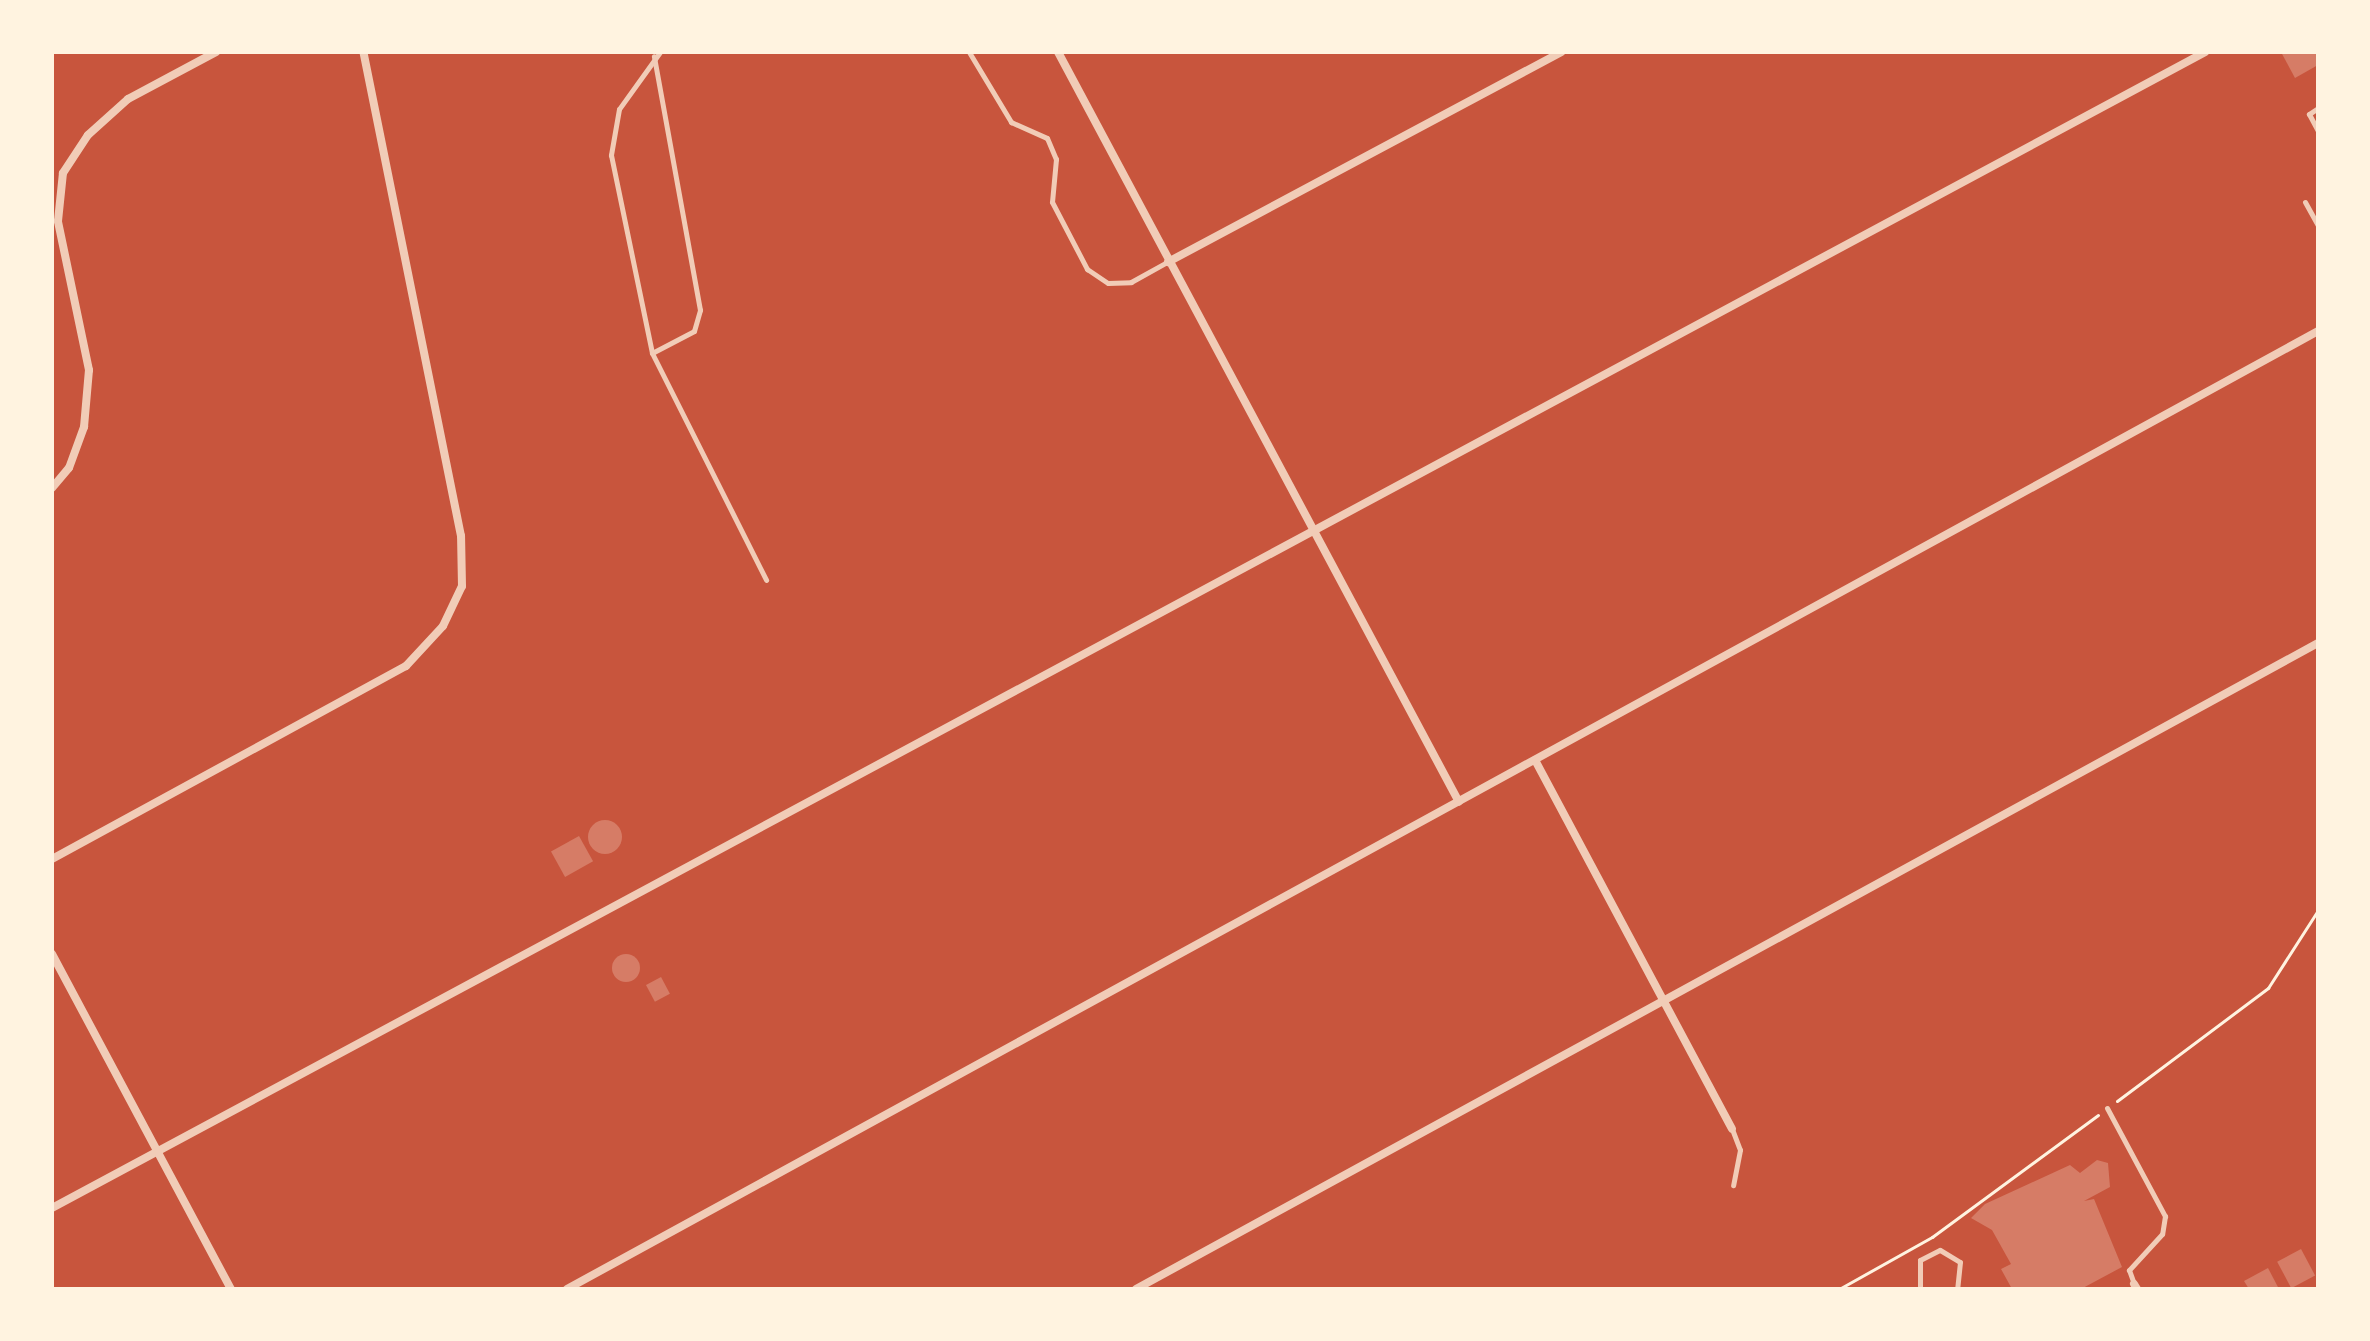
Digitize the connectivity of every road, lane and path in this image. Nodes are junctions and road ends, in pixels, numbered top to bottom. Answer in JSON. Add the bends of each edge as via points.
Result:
{"nodes":[{"id":1,"x":216,"y":52,"type":"edge"},
{"id":2,"x":363,"y":52,"type":"edge"},
{"id":3,"x":969,"y":52,"type":"edge"},
{"id":4,"x":1058,"y":52,"type":"edge"},
{"id":5,"x":1561,"y":52,"type":"edge"},
{"id":6,"x":2205,"y":52,"type":"edge"},
{"id":7,"x":657,"y":54,"type":"edge"},
{"id":8,"x":2318,"y":108,"type":"edge"},
{"id":9,"x":2318,"y":131,"type":"edge"},
{"id":10,"x":2305,"y":202,"type":"dead end"},
{"id":11,"x":2318,"y":225,"type":"edge"},
{"id":12,"x":1168,"y":262,"type":"junction"},
{"id":13,"x":2318,"y":331,"type":"edge"},
{"id":14,"x":652,"y":353,"type":"junction"},
{"id":15,"x":52,"y":488,"type":"edge"},
{"id":16,"x":1317,"y":530,"type":"junction"},
{"id":17,"x":766,"y":580,"type":"dead end"},
{"id":18,"x":2318,"y":643,"type":"edge"},
{"id":19,"x":1535,"y":760,"type":"junction"},
{"id":20,"x":1459,"y":802,"type":"junction"},
{"id":21,"x":52,"y":859,"type":"edge"},
{"id":22,"x":2318,"y":910,"type":"edge"},
{"id":23,"x":52,"y":954,"type":"edge"},
{"id":24,"x":1664,"y":1000,"type":"junction"},
{"id":25,"x":2107,"y":1108,"type":"junction"},
{"id":26,"x":1732,"y":1129,"type":"joint"},
{"id":27,"x":157,"y":1152,"type":"junction"},
{"id":28,"x":1733,"y":1185,"type":"dead end"},
{"id":29,"x":52,"y":1208,"type":"edge"},
{"id":30,"x":2135,"y":1286,"type":"edge"},
{"id":31,"x":231,"y":1289,"type":"edge"},
{"id":32,"x":567,"y":1289,"type":"edge"},
{"id":33,"x":1136,"y":1289,"type":"edge"},
{"id":34,"x":1839,"y":1289,"type":"edge"},
{"id":35,"x":1920,"y":1289,"type":"edge"},
{"id":36,"x":1957,"y":1289,"type":"edge"}],
"edges":[{"from":1,"to":15,"type":"street","via":[[128,99],[88,135],[63,173],[58,221],[89,370],[84,427],[69,468]]},
{"from":2,"to":21,"type":"street","via":[[461,536],[462,586],[443,626],[406,666]]},
{"from":3,"to":12,"type":"lane","via":[[1011,122],[1047,138],[1056,159],[1052,202],[1087,269],[1108,283],[1131,282]]},
{"from":4,"to":12,"type":"street"},
{"from":5,"to":12,"type":"street"},
{"from":6,"to":16,"type":"street"},
{"from":7,"to":14,"type":"lane","via":[[619,109],[611,155]]},
{"from":7,"to":14,"type":"lane","via":[[700,310],[694,331]]},
{"from":8,"to":9,"type":"lane","via":[[2309,114]]},
{"from":10,"to":11,"type":"lane"},
{"from":12,"to":16,"type":"street"},
{"from":13,"to":19,"type":"street"},
{"from":14,"to":17,"type":"lane"},
{"from":16,"to":20,"type":"street"},
{"from":16,"to":27,"type":"street"},
{"from":18,"to":24,"type":"street"},
{"from":19,"to":20,"type":"street"},
{"from":19,"to":24,"type":"street"},
{"from":20,"to":32,"type":"street"},
{"from":22,"to":25,"type":"path","via":[[2268,988]]},
{"from":23,"to":27,"type":"street"},
{"from":24,"to":26,"type":"street"},
{"from":24,"to":33,"type":"street"},
{"from":25,"to":30,"type":"lane","via":[[2165,1216],[2162,1234],[2129,1270]]},
{"from":25,"to":34,"type":"path","via":[[1932,1237]]},
{"from":26,"to":28,"type":"lane","via":[[1740,1150]]},
{"from":27,"to":29,"type":"street"},
{"from":27,"to":31,"type":"street"},
{"from":35,"to":36,"type":"lane","via":[[1920,1260],[1940,1250],[1960,1262]]}]}
